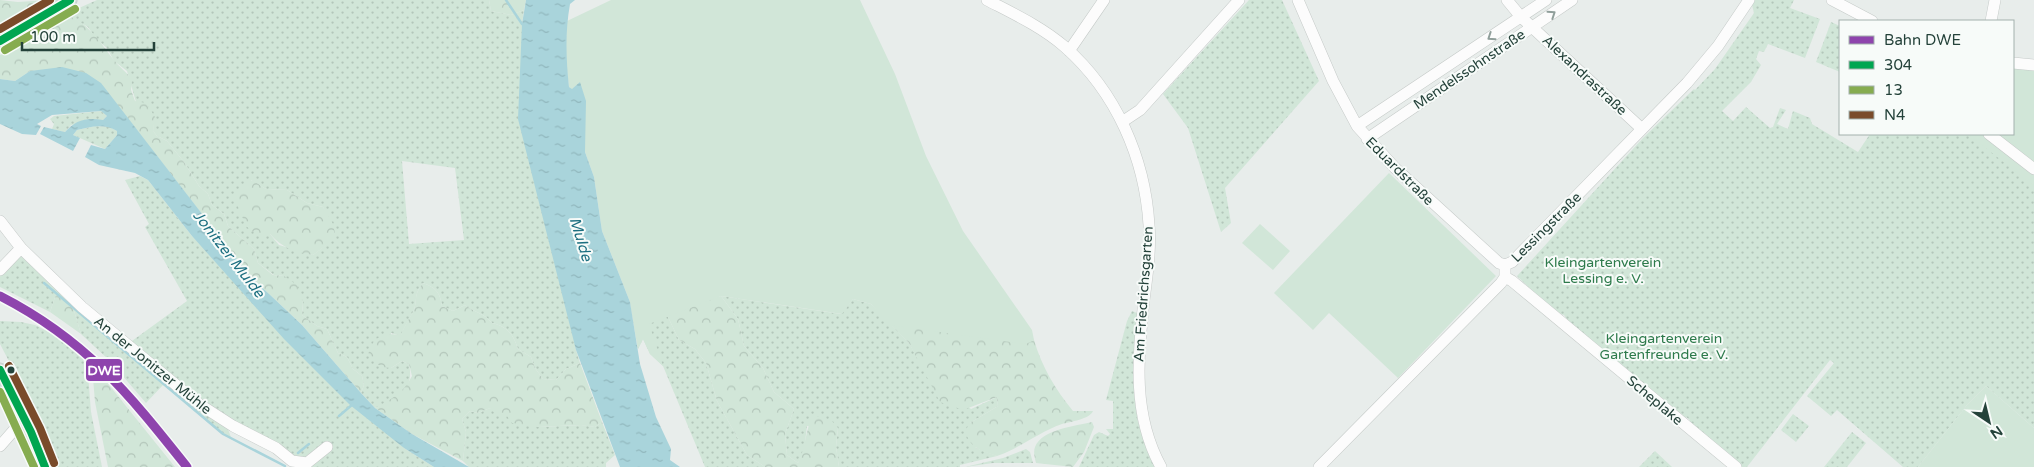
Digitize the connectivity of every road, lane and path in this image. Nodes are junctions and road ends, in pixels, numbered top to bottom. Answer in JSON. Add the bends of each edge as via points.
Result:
{"nodes":[{"id":1,"x":70,"y":0,"type":"edge"},
{"id":2,"x":988,"y":0,"type":"edge"},
{"id":3,"x":1104,"y":0,"type":"edge"},
{"id":4,"x":1239,"y":0,"type":"edge"},
{"id":5,"x":1298,"y":0,"type":"edge"},
{"id":6,"x":1507,"y":0,"type":"edge"},
{"id":7,"x":1546,"y":0,"type":"edge"},
{"id":8,"x":1572,"y":0,"type":"edge"},
{"id":9,"x":1748,"y":0,"type":"edge"},
{"id":10,"x":1832,"y":0,"type":"edge"},
{"id":11,"x":1995,"y":0,"type":"edge"},
{"id":12,"x":1520,"y":17,"type":"junction"},
{"id":13,"x":1870,"y":20,"type":"edge"},
{"id":14,"x":1991,"y":20,"type":"edge"},
{"id":15,"x":1532,"y":26,"type":"junction"},
{"id":16,"x":0,"y":41,"type":"edge"},
{"id":17,"x":1069,"y":51,"type":"junction"},
{"id":18,"x":2014,"y":63,"type":"edge"},
{"id":19,"x":2034,"y":65,"type":"edge"},
{"id":20,"x":1122,"y":122,"type":"junction"},
{"id":21,"x":1357,"y":126,"type":"junction"},
{"id":22,"x":1642,"y":129,"type":"junction"},
{"id":23,"x":1990,"y":135,"type":"edge"},
{"id":24,"x":1367,"y":139,"type":"junction"},
{"id":25,"x":2034,"y":169,"type":"edge"},
{"id":26,"x":0,"y":221,"type":"edge"},
{"id":27,"x":22,"y":248,"type":"junction"},
{"id":28,"x":1505,"y":265,"type":"junction"},
{"id":29,"x":0,"y":270,"type":"edge"},
{"id":30,"x":1505,"y":277,"type":"junction"},
{"id":31,"x":0,"y":370,"type":"edge"},
{"id":32,"x":26,"y":422,"type":"junction"},
{"id":33,"x":0,"y":446,"type":"edge"},
{"id":34,"x":327,"y":447,"type":"dead end"},
{"id":35,"x":45,"y":467,"type":"edge"},
{"id":36,"x":1161,"y":467,"type":"edge"},
{"id":37,"x":1319,"y":467,"type":"edge"},
{"id":38,"x":1736,"y":467,"type":"edge"}],
"edges":[{"from":1,"to":16,"type":"main road"},
{"from":2,"to":17,"type":"street","name":"Am Friedrichsgarten","via":[[1044,32]]},
{"from":3,"to":17,"type":"street"},
{"from":4,"to":20,"type":"street","via":[[1140,110]]},
{"from":5,"to":21,"type":"street","name":"Eduardstraße","via":[[1333,81]]},
{"from":6,"to":12,"type":"street","name":"Alexandrastraße"},
{"from":7,"to":12,"type":"street","name":"Mendelssohnstraße"},
{"from":15,"to":8,"type":"street","name":"Mendelssohnstraße","one_way":true},
{"from":9,"to":22,"type":"street","name":"Lessingstraße","via":[[1704,64]]},
{"from":10,"to":13,"type":"street"},
{"from":11,"to":14,"type":"street"},
{"from":12,"to":15,"type":"street","name":"Alexandrastraße"},
{"from":12,"to":21,"type":"street","name":"Mendelssohnstraße","one_way":true},
{"from":15,"to":22,"type":"street","name":"Alexandrastraße"},
{"from":15,"to":24,"type":"street","name":"Mendelssohnstraße"},
{"from":17,"to":20,"type":"street","name":"Am Friedrichsgarten","via":[[1096,82]]},
{"from":18,"to":19,"type":"street"},
{"from":20,"to":36,"type":"street","name":"Am Friedrichsgarten","via":[[1138,163],[1147,208],[1148,260],[1138,381],[1145,428]]},
{"from":21,"to":24,"type":"street","name":"Eduardstraße"},
{"from":22,"to":28,"type":"street","name":"Lessingstraße","via":[[1512,262]]},
{"from":23,"to":25,"type":"street"},
{"from":24,"to":28,"type":"street","name":"Eduardstraße","via":[[1414,186]]},
{"from":26,"to":27,"type":"street","name":"An der Jonitzer Mühle"},
{"from":27,"to":29,"type":"street"},
{"from":27,"to":34,"type":"street","name":"An der Jonitzer Mühle","via":[[82,307],[220,418],[276,448],[296,463],[307,463]]},
{"from":28,"to":30,"type":"street","name":"Lessingstraße"},
{"from":30,"to":37,"type":"street","name":"Lessingstraße"},
{"from":30,"to":38,"type":"street","name":"Scheplake"},
{"from":31,"to":32,"type":"main road"},
{"from":32,"to":33,"type":"street"},
{"from":32,"to":35,"type":"main road"}]}
